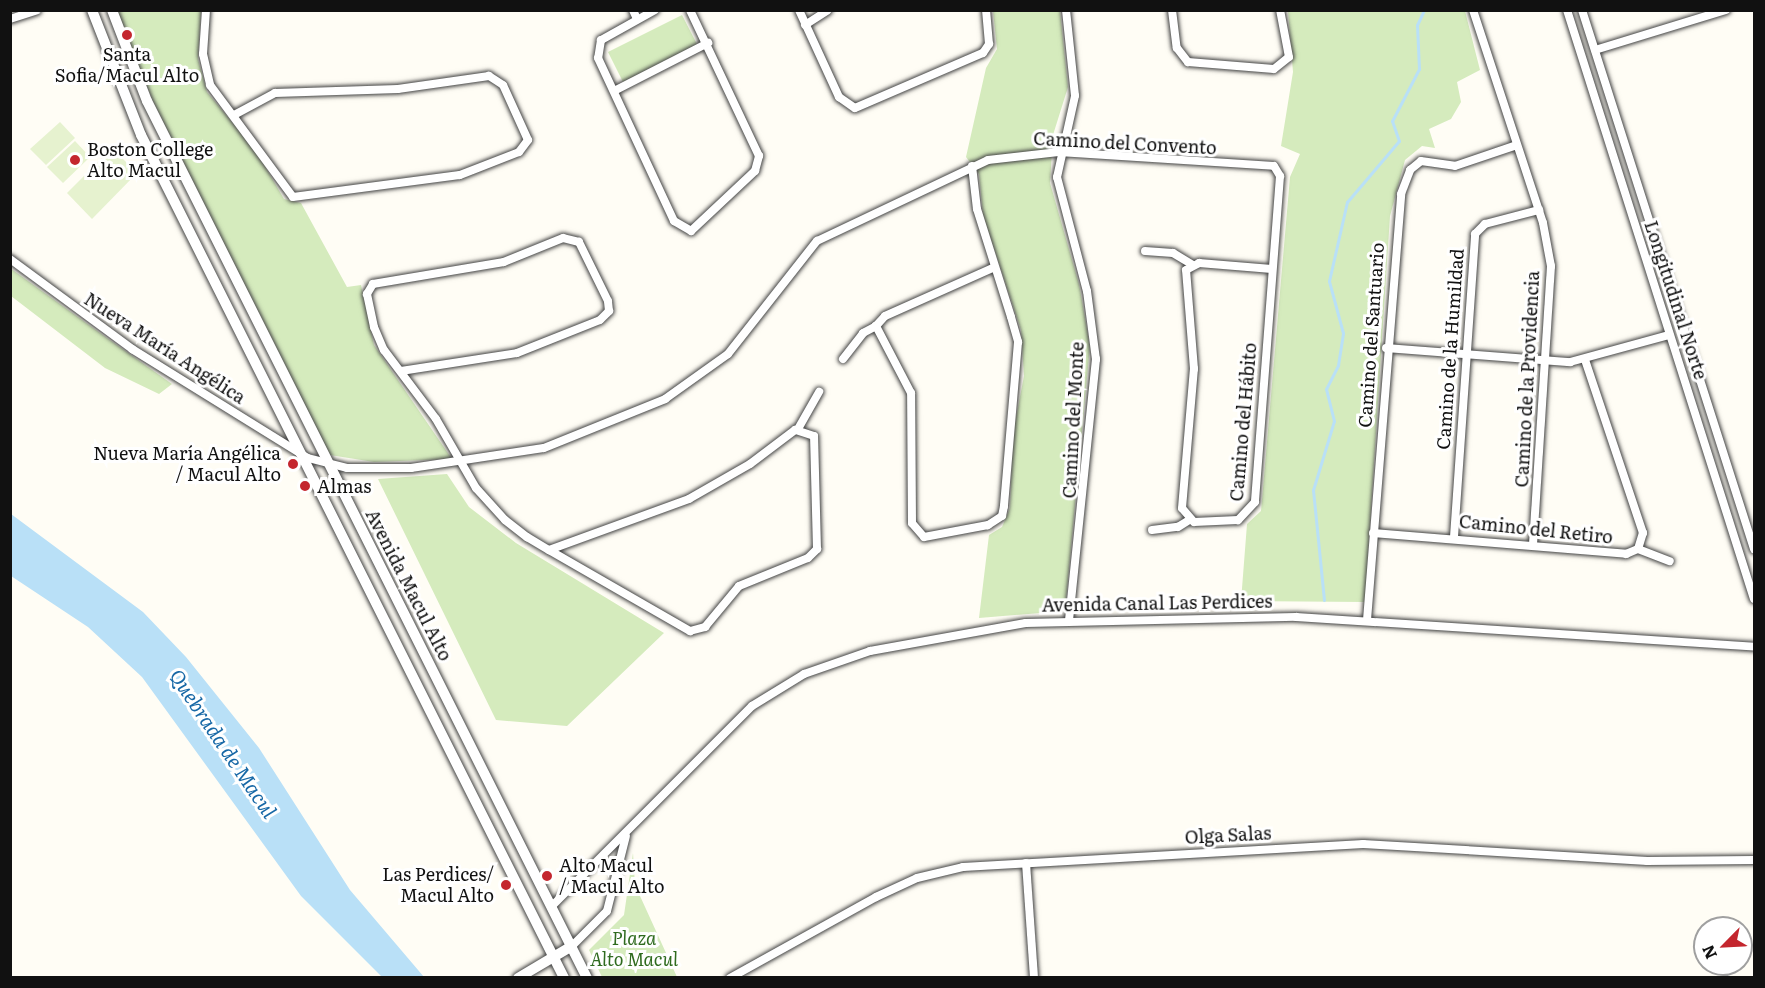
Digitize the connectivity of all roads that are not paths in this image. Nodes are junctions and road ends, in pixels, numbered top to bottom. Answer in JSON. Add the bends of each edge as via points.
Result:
{"nodes":[{"id":1,"x":37,"y":10,"type":"edge"},
{"id":2,"x":92,"y":10,"type":"edge"},
{"id":3,"x":112,"y":10,"type":"edge"},
{"id":4,"x":206,"y":10,"type":"edge"},
{"id":5,"x":655,"y":10,"type":"edge"},
{"id":6,"x":690,"y":10,"type":"edge"},
{"id":7,"x":799,"y":10,"type":"edge"},
{"id":8,"x":828,"y":10,"type":"edge"},
{"id":9,"x":986,"y":10,"type":"edge"},
{"id":10,"x":1066,"y":10,"type":"edge"},
{"id":11,"x":1172,"y":10,"type":"edge"},
{"id":12,"x":1280,"y":10,"type":"edge"},
{"id":13,"x":1473,"y":10,"type":"edge"},
{"id":14,"x":1567,"y":10,"type":"edge"},
{"id":15,"x":1582,"y":10,"type":"edge"},
{"id":16,"x":1726,"y":10,"type":"edge"},
{"id":17,"x":635,"y":15,"type":"edge"},
{"id":18,"x":10,"y":18,"type":"edge"},
{"id":19,"x":806,"y":24,"type":"junction"},
{"id":20,"x":708,"y":43,"type":"junction"},
{"id":21,"x":1595,"y":50,"type":"junction"},
{"id":22,"x":614,"y":92,"type":"junction"},
{"id":23,"x":234,"y":114,"type":"junction"},
{"id":24,"x":1517,"y":145,"type":"junction"},
{"id":25,"x":1059,"y":152,"type":"junction"},
{"id":26,"x":972,"y":166,"type":"junction"},
{"id":27,"x":1280,"y":176,"type":"joint"},
{"id":28,"x":1539,"y":210,"type":"junction"},
{"id":29,"x":1145,"y":251,"type":"dead end"},
{"id":30,"x":10,"y":259,"type":"edge"},
{"id":31,"x":1193,"y":265,"type":"junction"},
{"id":32,"x":995,"y":267,"type":"junction"},
{"id":33,"x":1272,"y":269,"type":"junction"},
{"id":34,"x":876,"y":326,"type":"junction"},
{"id":35,"x":1669,"y":335,"type":"junction"},
{"id":36,"x":1386,"y":348,"type":"junction"},
{"id":37,"x":1468,"y":354,"type":"junction"},
{"id":38,"x":843,"y":359,"type":"dead end"},
{"id":39,"x":1585,"y":360,"type":"junction"},
{"id":40,"x":1546,"y":361,"type":"junction"},
{"id":41,"x":401,"y":371,"type":"junction"},
{"id":42,"x":819,"y":392,"type":"dead end"},
{"id":43,"x":798,"y":429,"type":"junction"},
{"id":44,"x":308,"y":458,"type":"junction"},
{"id":45,"x":461,"y":463,"type":"junction"},
{"id":46,"x":330,"y":466,"type":"junction"},
{"id":47,"x":1189,"y":520,"type":"junction"},
{"id":48,"x":1152,"y":530,"type":"dead end"},
{"id":49,"x":1373,"y":533,"type":"junction"},
{"id":50,"x":1454,"y":537,"type":"junction"},
{"id":51,"x":1533,"y":544,"type":"junction"},
{"id":52,"x":1638,"y":549,"type":"junction"},
{"id":53,"x":1755,"y":549,"type":"edge"},
{"id":54,"x":549,"y":550,"type":"junction"},
{"id":55,"x":1670,"y":561,"type":"dead end"},
{"id":56,"x":1755,"y":599,"type":"edge"},
{"id":57,"x":1368,"y":620,"type":"junction"},
{"id":58,"x":1070,"y":622,"type":"junction"},
{"id":59,"x":1755,"y":647,"type":"edge"},
{"id":60,"x":628,"y":832,"type":"junction"},
{"id":61,"x":1755,"y":860,"type":"edge"},
{"id":62,"x":1026,"y":863,"type":"junction"},
{"id":63,"x":552,"y":906,"type":"junction"},
{"id":64,"x":572,"y":946,"type":"junction"},
{"id":65,"x":554,"y":956,"type":"junction"},
{"id":66,"x":518,"y":978,"type":"edge"},
{"id":67,"x":564,"y":978,"type":"edge"},
{"id":68,"x":586,"y":978,"type":"edge"},
{"id":69,"x":730,"y":978,"type":"edge"},
{"id":70,"x":1034,"y":978,"type":"edge"}],
"edges":[{"from":1,"to":18,"type":"street"},
{"from":2,"to":44,"type":"street","name":"Avenida Macul Alto","via":[[141,135]]},
{"from":3,"to":46,"type":"street","name":"Avenida Macul Alto","via":[[147,101]]},
{"from":4,"to":23,"type":"street","via":[[207,76],[215,95]]},
{"from":5,"to":17,"type":"street"},
{"from":6,"to":20,"type":"street"},
{"from":7,"to":19,"type":"street"},
{"from":8,"to":19,"type":"street"},
{"from":9,"to":19,"type":"street","via":[[990,44],[983,53],[855,108],[842,102]]},
{"from":10,"to":25,"type":"street","name":"Camino del Monte","via":[[1075,96]]},
{"from":11,"to":12,"type":"street","via":[[1177,48],[1188,62],[1274,69],[1289,57]]},
{"from":13,"to":24,"type":"street","name":"Camino de la Providencia"},
{"from":14,"to":35,"type":"street","name":"Longitudinal Norte"},
{"from":15,"to":21,"type":"street","name":"Longitudinal Norte"},
{"from":16,"to":21,"type":"street"},
{"from":17,"to":22,"type":"street","via":[[598,45],[598,58]]},
{"from":20,"to":22,"type":"street"},
{"from":20,"to":22,"type":"street","via":[[758,148],[759,164],[695,230],[684,230],[674,221]]},
{"from":21,"to":53,"type":"street","name":"Longitudinal Norte"},
{"from":23,"to":23,"type":"street","via":[[287,192],[297,198],[460,175],[519,152],[528,140],[503,84],[489,76],[376,91],[275,93]]},
{"from":24,"to":28,"type":"street","name":"Camino de la Providencia"},
{"from":24,"to":36,"type":"street","name":"Camino del Santuario","via":[[1455,166],[1421,161],[1410,170],[1395,221]]},
{"from":25,"to":26,"type":"street","name":"Camino del Convento","via":[[1007,156]]},
{"from":25,"to":27,"type":"street","name":"Camino del Convento","via":[[1274,166]]},
{"from":25,"to":58,"type":"street","name":"Camino del Monte","via":[[1059,193],[1087,291],[1096,359]]},
{"from":26,"to":32,"type":"street","via":[[977,209]]},
{"from":26,"to":45,"type":"street","name":"Camino del Convento","via":[[817,241],[728,354],[680,390],[572,440]]},
{"from":27,"to":33,"type":"street","name":"Camino del Hábito"},
{"from":28,"to":37,"type":"street","name":"Camino de la Humildad","via":[[1485,224],[1474,234]]},
{"from":28,"to":40,"type":"street","name":"Camino de la Providencia","via":[[1551,266]]},
{"from":29,"to":31,"type":"street","via":[[1173,254]]},
{"from":30,"to":44,"type":"street","name":"Nueva María Angélica","via":[[132,349]]},
{"from":31,"to":33,"type":"street"},
{"from":31,"to":47,"type":"street","via":[[1185,276],[1194,350],[1183,459],[1182,508]]},
{"from":32,"to":34,"type":"street","via":[[885,316]]},
{"from":32,"to":34,"type":"street","via":[[1020,363],[1008,429],[1004,506],[994,522],[924,537],[914,530],[913,403]]},
{"from":33,"to":47,"type":"street","name":"Camino del Hábito","via":[[1253,507],[1234,521]]},
{"from":34,"to":38,"type":"street","via":[[863,333]]},
{"from":35,"to":39,"type":"street"},
{"from":35,"to":56,"type":"street","name":"Longitudinal Norte"},
{"from":36,"to":37,"type":"street"},
{"from":36,"to":49,"type":"street","name":"Camino del Santuario"},
{"from":37,"to":40,"type":"street"},
{"from":37,"to":50,"type":"street","name":"Camino de la Humildad"},
{"from":39,"to":40,"type":"street"},
{"from":39,"to":52,"type":"street","name":"Camino del Retiro","via":[[1643,534]]},
{"from":40,"to":51,"type":"street","name":"Camino de la Providencia"},
{"from":41,"to":41,"type":"street","via":[[517,353],[600,320],[609,311],[608,301],[583,247],[562,238],[496,264],[373,284],[367,294],[376,333]]},
{"from":41,"to":45,"type":"street"},
{"from":42,"to":43,"type":"street"},
{"from":43,"to":54,"type":"street","via":[[750,464],[689,499]]},
{"from":43,"to":54,"type":"street","via":[[812,433],[818,448],[817,549],[731,591],[705,627],[690,630]]},
{"from":44,"to":46,"type":"street","name":"Camino del Convento"},
{"from":44,"to":65,"type":"street","name":"Avenida Macul Alto"},
{"from":45,"to":46,"type":"street","name":"Camino del Convento"},
{"from":45,"to":54,"type":"street","via":[[494,511]]},
{"from":46,"to":63,"type":"street","name":"Avenida Macul Alto"},
{"from":47,"to":48,"type":"street","name":"Camino del Hábito","via":[[1178,527]]},
{"from":49,"to":50,"type":"street","name":"Camino del Retiro"},
{"from":49,"to":57,"type":"street","name":"Camino del Santuario"},
{"from":50,"to":51,"type":"street","name":"Camino del Retiro"},
{"from":51,"to":52,"type":"street","name":"Camino del Retiro","via":[[1626,554]]},
{"from":52,"to":55,"type":"street"},
{"from":57,"to":58,"type":"street","name":"Avenida Canal Las Perdices"},
{"from":57,"to":59,"type":"street","name":"Avenida Canal Las Perdices"},
{"from":58,"to":60,"type":"street","name":"Avenida Canal Las Perdices","via":[[937,637],[853,655],[804,674],[736,719]]},
{"from":60,"to":63,"type":"street","name":"Avenida Canal Las Perdices"},
{"from":60,"to":64,"type":"street","name":"Avenida Canal Las Perdices","via":[[607,912]]},
{"from":61,"to":62,"type":"street","name":"Olga Salas","via":[[1647,861],[1363,844]]},
{"from":62,"to":69,"type":"street","name":"Olga Salas","via":[[963,867],[917,878]]},
{"from":62,"to":70,"type":"street"},
{"from":63,"to":64,"type":"street","name":"Avenida Macul Alto"},
{"from":64,"to":65,"type":"street","name":"Avenida Canal Las Perdices"},
{"from":64,"to":68,"type":"street","name":"Avenida Macul Alto"},
{"from":65,"to":66,"type":"street","name":"Avenida Canal Las Perdices"},
{"from":65,"to":67,"type":"street","name":"Avenida Macul Alto"}]}
